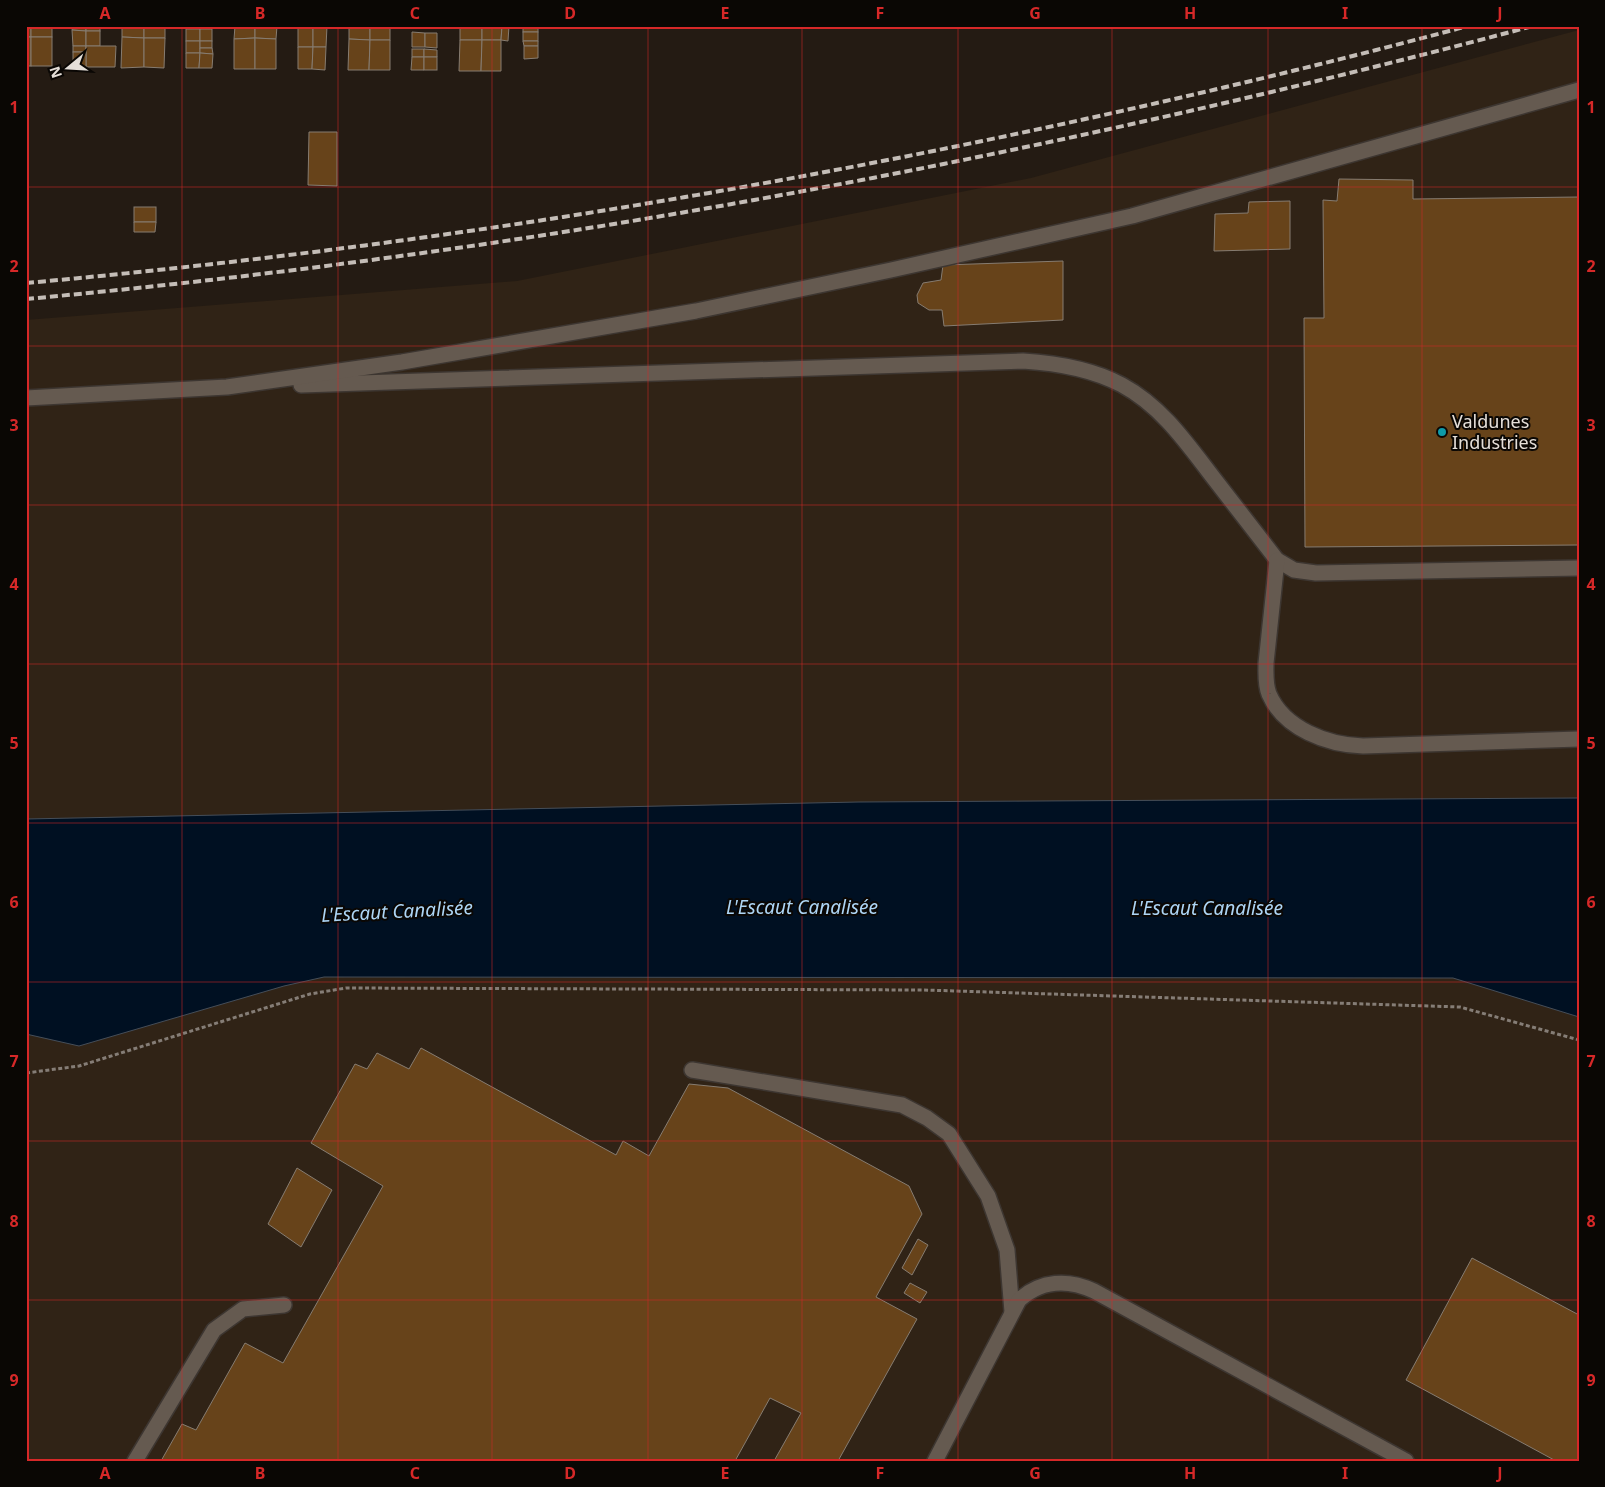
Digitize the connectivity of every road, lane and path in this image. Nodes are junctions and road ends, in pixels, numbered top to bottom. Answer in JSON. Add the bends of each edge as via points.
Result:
{"nodes":[{"id":1,"x":1579,"y":90,"type":"edge"},
{"id":2,"x":227,"y":387,"type":"junction"},
{"id":3,"x":26,"y":398,"type":"edge"},
{"id":4,"x":1277,"y":560,"type":"junction"},
{"id":5,"x":1579,"y":568,"type":"edge"},
{"id":6,"x":1579,"y":739,"type":"edge"},
{"id":7,"x":1579,"y":1040,"type":"edge"},
{"id":8,"x":692,"y":1070,"type":"dead end"},
{"id":9,"x":26,"y":1073,"type":"edge"},
{"id":10,"x":284,"y":1305,"type":"dead end"},
{"id":11,"x":1012,"y":1312,"type":"junction"},
{"id":12,"x":135,"y":1461,"type":"edge"},
{"id":13,"x":935,"y":1461,"type":"edge"},
{"id":14,"x":1406,"y":1461,"type":"edge"}],
"edges":[{"from":1,"to":2,"type":"lane","via":[[1132,216],[891,270],[687,313],[402,362]]},
{"from":2,"to":3,"type":"lane"},
{"from":2,"to":4,"type":"lane","via":[[1014,361],[1060,365],[1121,384],[1158,410]]},
{"from":4,"to":5,"type":"lane","via":[[1305,572]]},
{"from":4,"to":6,"type":"lane","via":[[1266,680],[1279,708],[1304,730],[1332,742],[1363,746]]},
{"from":7,"to":9,"type":"path","via":[[1460,1007],[924,990],[346,988],[310,994],[79,1066]]},
{"from":8,"to":11,"type":"lane","via":[[902,1105],[949,1134],[988,1196],[1004,1241]]},
{"from":10,"to":12,"type":"lane","via":[[243,1309],[214,1330]]},
{"from":11,"to":13,"type":"lane"},
{"from":11,"to":14,"type":"lane","via":[[1028,1292],[1054,1282],[1080,1284]]}]}
